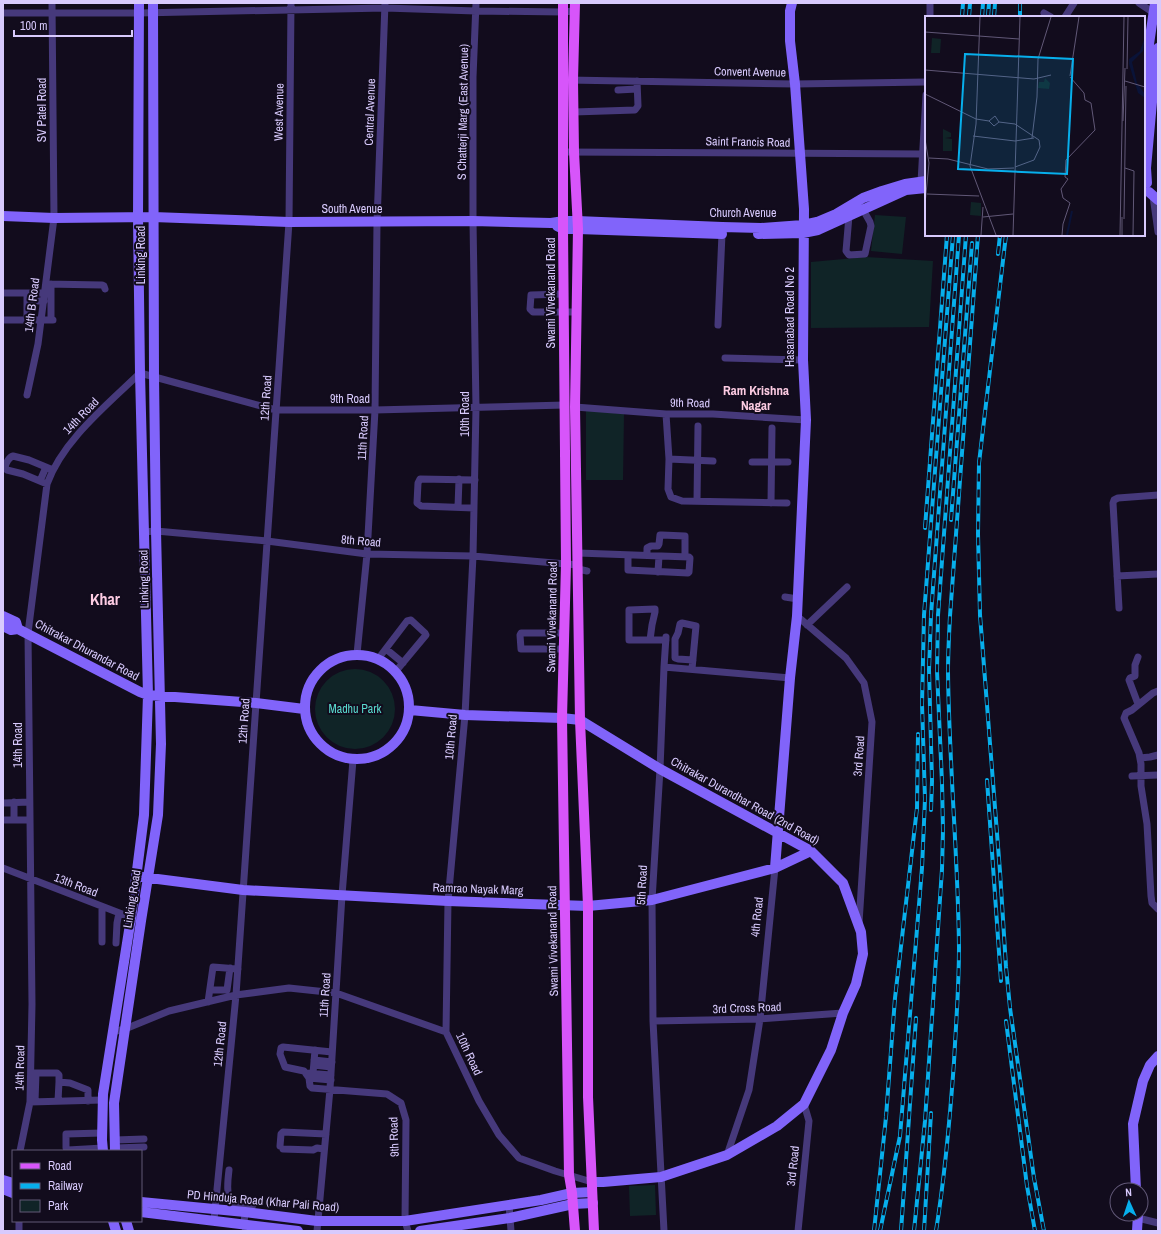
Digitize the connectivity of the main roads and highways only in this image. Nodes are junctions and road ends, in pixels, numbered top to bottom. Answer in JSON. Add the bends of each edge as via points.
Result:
{"nodes":[{"id":1,"x":574,"y":7,"type":"edge"},
{"id":2,"x":563,"y":8,"type":"edge"},
{"id":3,"x":568,"y":80,"type":"junction"},
{"id":4,"x":570,"y":406,"type":"junction"},
{"id":5,"x":566,"y":596,"type":"junction"},
{"id":6,"x":578,"y":596,"type":"junction"},
{"id":7,"x":575,"y":1231,"type":"edge"},
{"id":8,"x":594,"y":1231,"type":"edge"}],
"edges":[{"from":1,"to":3,"type":"main road","name":"Swami Vivekanand Road"},
{"from":2,"to":3,"type":"main road","name":"Swami Vivekanand Road"},
{"from":3,"to":4,"type":"main road","name":"Swami Vivekanand Road","via":[[563,152],[563,225],[564,312]]},
{"from":3,"to":4,"type":"main road","name":"Swami Vivekanand Road","via":[[574,112],[577,225],[576,312]]},
{"from":4,"to":5,"type":"main road","name":"Swami Vivekanand Road"},
{"from":4,"to":6,"type":"main road","name":"Swami Vivekanand Road","via":[[581,568]]},
{"from":5,"to":6,"type":"main road"},
{"from":5,"to":7,"type":"main road","name":"Swami Vivekanand Road","via":[[562,718],[569,1175]]},
{"from":6,"to":8,"type":"main road","name":"Swami Vivekanand Road","via":[[588,906],[588,1097]]}]}
